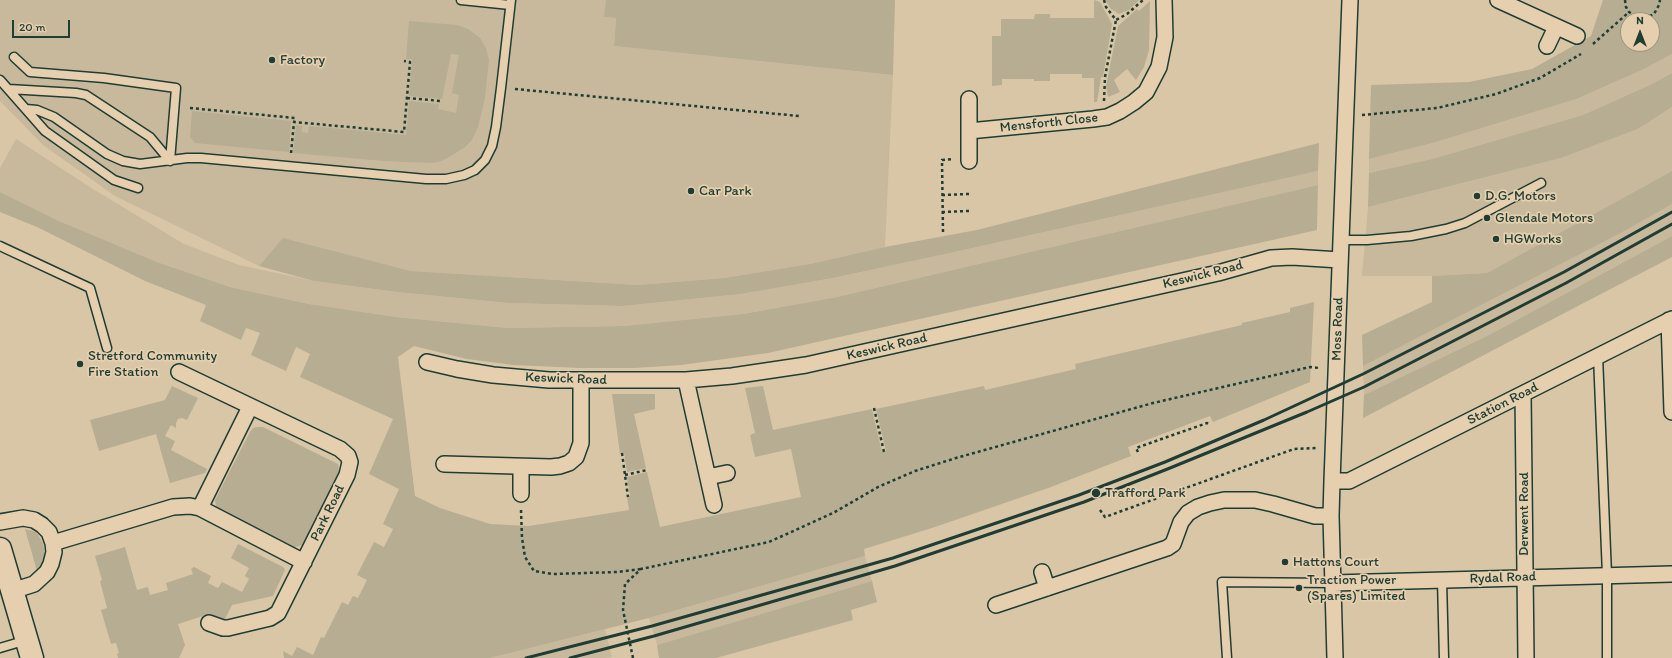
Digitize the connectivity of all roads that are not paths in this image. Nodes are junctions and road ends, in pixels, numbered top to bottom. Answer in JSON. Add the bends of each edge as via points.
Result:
{"nodes":[{"id":1,"x":461,"y":0,"type":"edge"},
{"id":2,"x":1164,"y":0,"type":"edge"},
{"id":3,"x":1350,"y":0,"type":"edge"},
{"id":4,"x":1498,"y":0,"type":"edge"},
{"id":5,"x":511,"y":2,"type":"edge"},
{"id":6,"x":1556,"y":27,"type":"junction"},
{"id":7,"x":1577,"y":36,"type":"dead end"},
{"id":8,"x":1548,"y":46,"type":"dead end"},
{"id":9,"x":14,"y":58,"type":"dead end"},
{"id":10,"x":0,"y":80,"type":"edge"},
{"id":11,"x":9,"y":89,"type":"junction"},
{"id":12,"x":969,"y":99,"type":"dead end"},
{"id":13,"x":26,"y":109,"type":"junction"},
{"id":14,"x":969,"y":131,"type":"junction"},
{"id":15,"x":963,"y":160,"type":"road end"},
{"id":16,"x":170,"y":161,"type":"junction"},
{"id":17,"x":1541,"y":183,"type":"dead end"},
{"id":18,"x":138,"y":188,"type":"dead end"},
{"id":19,"x":1341,"y":240,"type":"junction"},
{"id":20,"x":0,"y":246,"type":"edge"},
{"id":21,"x":1340,"y":260,"type":"junction"},
{"id":22,"x":1671,"y":320,"type":"edge"},
{"id":23,"x":107,"y":348,"type":"dead end"},
{"id":24,"x":1598,"y":356,"type":"junction"},
{"id":25,"x":427,"y":362,"type":"dead end"},
{"id":26,"x":179,"y":372,"type":"dead end"},
{"id":27,"x":686,"y":380,"type":"junction"},
{"id":28,"x":581,"y":381,"type":"junction"},
{"id":29,"x":1523,"y":394,"type":"junction"},
{"id":30,"x":250,"y":407,"type":"junction"},
{"id":31,"x":1672,"y":412,"type":"edge"},
{"id":32,"x":444,"y":464,"type":"dead end"},
{"id":33,"x":521,"y":466,"type":"junction"},
{"id":34,"x":727,"y":473,"type":"dead end"},
{"id":35,"x":708,"y":477,"type":"junction"},
{"id":36,"x":1332,"y":481,"type":"junction"},
{"id":37,"x":521,"y":494,"type":"dead end"},
{"id":38,"x":714,"y":505,"type":"dead end"},
{"id":39,"x":200,"y":508,"type":"junction"},
{"id":40,"x":1332,"y":516,"type":"junction"},
{"id":41,"x":0,"y":522,"type":"edge"},
{"id":42,"x":53,"y":543,"type":"junction"},
{"id":43,"x":0,"y":549,"type":"edge"},
{"id":44,"x":304,"y":562,"type":"junction"},
{"id":45,"x":1042,"y":572,"type":"dead end"},
{"id":46,"x":1672,"y":574,"type":"edge"},
{"id":47,"x":1607,"y":575,"type":"junction"},
{"id":48,"x":1524,"y":577,"type":"junction"},
{"id":49,"x":1442,"y":580,"type":"junction"},
{"id":50,"x":1333,"y":583,"type":"junction"},
{"id":51,"x":1047,"y":588,"type":"junction"},
{"id":52,"x":12,"y":591,"type":"junction"},
{"id":53,"x":996,"y":605,"type":"dead end"},
{"id":54,"x":209,"y":623,"type":"dead end"},
{"id":55,"x":0,"y":648,"type":"edge"},
{"id":56,"x":30,"y":649,"type":"edge"},
{"id":57,"x":1227,"y":658,"type":"edge"},
{"id":58,"x":1335,"y":658,"type":"edge"},
{"id":59,"x":1444,"y":658,"type":"edge"},
{"id":60,"x":1526,"y":658,"type":"edge"},
{"id":61,"x":1607,"y":658,"type":"edge"}],
"edges":[{"from":1,"to":5,"type":"lane"},
{"from":2,"to":14,"type":"street","name":"Mensforth Close","via":[[1165,37],[1159,67],[1146,92],[1134,102],[1106,117]]},
{"from":3,"to":19,"type":"street","name":"Moss Road"},
{"from":4,"to":6,"type":"street"},
{"from":5,"to":16,"type":"lane","via":[[502,88],[492,146],[476,170],[446,179],[426,179],[202,158]]},
{"from":6,"to":7,"type":"street"},
{"from":6,"to":8,"type":"street"},
{"from":9,"to":16,"type":"lane","via":[[30,72],[104,78],[176,88]]},
{"from":10,"to":11,"type":"lane"},
{"from":11,"to":13,"type":"lane"},
{"from":11,"to":16,"type":"lane","via":[[86,95],[150,137]]},
{"from":12,"to":14,"type":"street"},
{"from":13,"to":16,"type":"lane","via":[[37,110],[54,117],[107,154],[123,161],[140,164]]},
{"from":13,"to":18,"type":"lane","via":[[45,131],[103,174],[122,184]]},
{"from":14,"to":15,"type":"street"},
{"from":17,"to":19,"type":"lane","via":[[1465,223],[1446,229],[1411,236]]},
{"from":19,"to":21,"type":"street","name":"Moss Road"},
{"from":20,"to":23,"type":"lane","via":[[90,288]]},
{"from":21,"to":27,"type":"street","name":"Keswick Road","via":[[1271,258],[1218,273],[806,365]]},
{"from":21,"to":36,"type":"street","name":"Moss Road"},
{"from":22,"to":24,"type":"street","name":"Station Road"},
{"from":22,"to":31,"type":"street"},
{"from":24,"to":29,"type":"street","name":"Station Road"},
{"from":24,"to":47,"type":"lane"},
{"from":25,"to":28,"type":"street","name":"Keswick Road","via":[[493,375]]},
{"from":26,"to":30,"type":"street","name":"Park Road"},
{"from":27,"to":28,"type":"street","name":"Keswick Road"},
{"from":27,"to":35,"type":"street"},
{"from":28,"to":33,"type":"street","via":[[581,444],[576,457],[560,466]]},
{"from":29,"to":36,"type":"street","name":"Station Road","via":[[1349,480]]},
{"from":29,"to":48,"type":"street","name":"Derwent Road"},
{"from":30,"to":39,"type":"street"},
{"from":30,"to":44,"type":"street","name":"Park Road","via":[[340,449],[348,456],[350,462],[346,475]]},
{"from":32,"to":33,"type":"street"},
{"from":33,"to":37,"type":"street"},
{"from":34,"to":35,"type":"street"},
{"from":35,"to":38,"type":"street"},
{"from":36,"to":40,"type":"street","name":"Moss Road"},
{"from":39,"to":42,"type":"street","via":[[173,508]]},
{"from":39,"to":44,"type":"street"},
{"from":40,"to":50,"type":"street","name":"Moss Road"},
{"from":40,"to":51,"type":"street","via":[[1315,516],[1255,500],[1232,499],[1210,503],[1188,513],[1181,522],[1173,544],[1167,548]]},
{"from":41,"to":42,"type":"street","via":[[22,518],[34,520],[49,532]]},
{"from":42,"to":52,"type":"street","via":[[54,552],[47,572],[34,584]]},
{"from":43,"to":52,"type":"main road"},
{"from":44,"to":54,"type":"street","via":[[281,610],[275,616],[228,628]]},
{"from":45,"to":51,"type":"street"},
{"from":46,"to":47,"type":"street","name":"Rydal Road"},
{"from":47,"to":48,"type":"street","name":"Rydal Road"},
{"from":47,"to":61,"type":"lane"},
{"from":48,"to":49,"type":"street","name":"Rydal Road"},
{"from":48,"to":60,"type":"street","name":"Derwent Road"},
{"from":49,"to":50,"type":"street","name":"Rydal Road"},
{"from":49,"to":59,"type":"lane"},
{"from":50,"to":57,"type":"lane","via":[[1222,582]]},
{"from":50,"to":58,"type":"street","name":"Moss Road"},
{"from":51,"to":53,"type":"street"},
{"from":52,"to":56,"type":"main road"},
{"from":55,"to":56,"type":"lane"}]}
